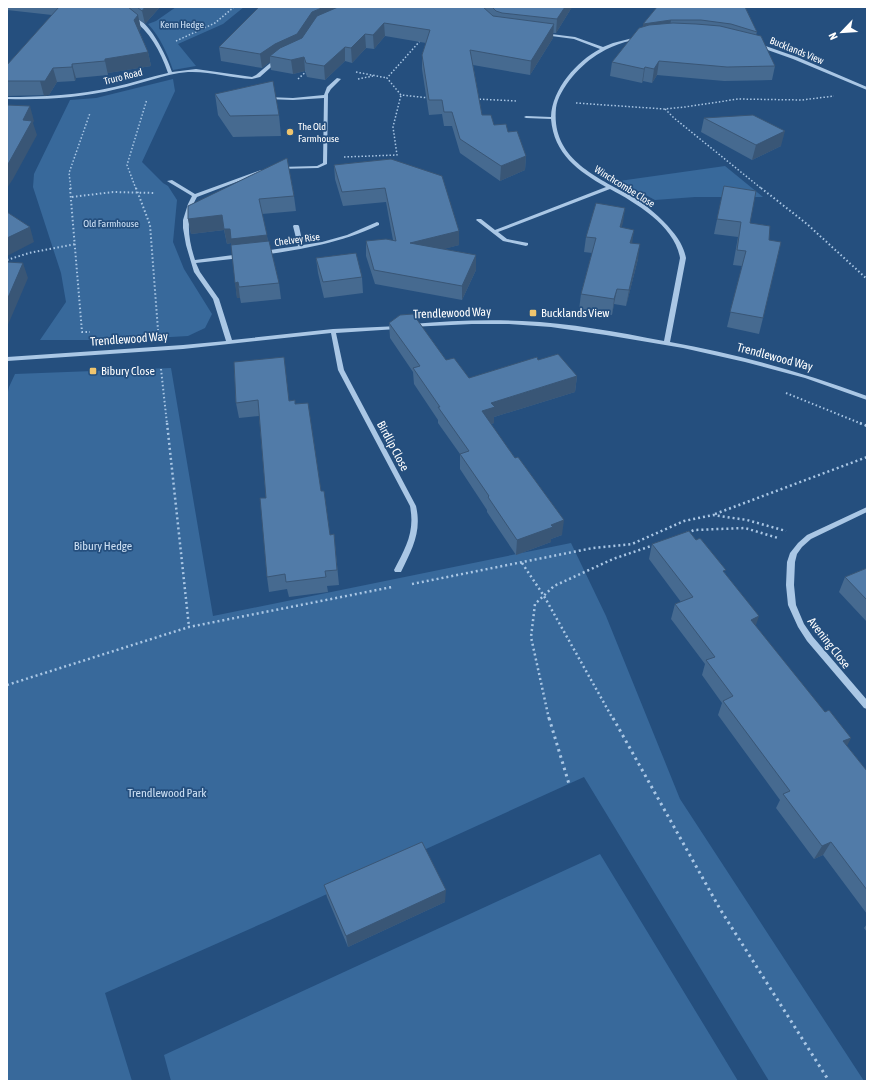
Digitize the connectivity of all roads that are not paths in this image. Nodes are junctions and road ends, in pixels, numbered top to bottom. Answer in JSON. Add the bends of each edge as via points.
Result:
{"nodes":[{"id":1,"x":128,"y":14,"type":"edge"},
{"id":2,"x":538,"y":34,"type":"edge"},
{"id":3,"x":644,"y":37,"type":"edge"},
{"id":4,"x":751,"y":43,"type":"edge"},
{"id":5,"x":602,"y":48,"type":"junction"},
{"id":6,"x":282,"y":58,"type":"edge"},
{"id":7,"x":170,"y":73,"type":"junction"},
{"id":8,"x":339,"y":79,"type":"dead end"},
{"id":9,"x":866,"y":88,"type":"edge"},
{"id":10,"x":326,"y":96,"type":"junction"},
{"id":11,"x":264,"y":97,"type":"edge"},
{"id":12,"x":7,"y":98,"type":"edge"},
{"id":13,"x":526,"y":117,"type":"dead end"},
{"id":14,"x":553,"y":118,"type":"junction"},
{"id":15,"x":170,"y":181,"type":"dead end"},
{"id":16,"x":610,"y":187,"type":"junction"},
{"id":17,"x":195,"y":196,"type":"junction"},
{"id":18,"x":479,"y":220,"type":"dead end"},
{"id":19,"x":377,"y":224,"type":"dead end"},
{"id":20,"x":296,"y":226,"type":"dead end"},
{"id":21,"x":494,"y":232,"type":"junction"},
{"id":22,"x":526,"y":244,"type":"dead end"},
{"id":23,"x":301,"y":248,"type":"junction"},
{"id":24,"x":256,"y":254,"type":"edge"},
{"id":25,"x":248,"y":255,"type":"edge"},
{"id":26,"x":193,"y":262,"type":"junction"},
{"id":27,"x":333,"y":332,"type":"junction"},
{"id":28,"x":229,"y":341,"type":"junction"},
{"id":29,"x":667,"y":342,"type":"junction"},
{"id":30,"x":7,"y":359,"type":"edge"},
{"id":31,"x":867,"y":398,"type":"edge"},
{"id":32,"x":867,"y":509,"type":"edge"},
{"id":33,"x":398,"y":570,"type":"dead end"},
{"id":34,"x":867,"y":706,"type":"edge"}],
"edges":[{"from":1,"to":7,"type":"street","via":[[152,35]]},
{"from":2,"to":5,"type":"street","via":[[575,38]]},
{"from":3,"to":5,"type":"street"},
{"from":4,"to":9,"type":"street","name":"Bucklands View","via":[[795,58]]},
{"from":5,"to":14,"type":"street","name":"Winchcombe Close","via":[[577,69],[559,90],[554,102]]},
{"from":6,"to":7,"type":"street","name":"Truro Road","via":[[257,77],[199,71]]},
{"from":7,"to":12,"type":"street","name":"Truro Road","via":[[98,92],[50,98]]},
{"from":8,"to":10,"type":"street","via":[[327,90]]},
{"from":10,"to":11,"type":"street","via":[[293,99]]},
{"from":10,"to":17,"type":"street","via":[[325,164],[272,169]]},
{"from":13,"to":14,"type":"street"},
{"from":14,"to":16,"type":"street","name":"Winchcombe Close","via":[[561,147],[588,173]]},
{"from":15,"to":17,"type":"street"},
{"from":16,"to":21,"type":"street"},
{"from":16,"to":29,"type":"street","name":"Winchcombe Close","via":[[650,212],[672,234],[681,249],[683,258]]},
{"from":17,"to":26,"type":"street","via":[[188,207],[185,223]]},
{"from":18,"to":21,"type":"street"},
{"from":19,"to":23,"type":"street","name":"Chelvey Rise","via":[[334,241]]},
{"from":20,"to":23,"type":"street"},
{"from":21,"to":22,"type":"street","via":[[505,240]]},
{"from":23,"to":24,"type":"street","name":"Chelvey Rise"},
{"from":25,"to":26,"type":"street"},
{"from":26,"to":28,"type":"street","via":[[216,299]]},
{"from":27,"to":28,"type":"street","name":"Trendlewood Way"},
{"from":27,"to":29,"type":"street","name":"Trendlewood Way","via":[[460,322],[511,322],[556,325]]},
{"from":27,"to":33,"type":"street","name":"Birdlip Close","via":[[343,375],[416,518],[416,531]]},
{"from":28,"to":30,"type":"street","name":"Trendlewood Way"},
{"from":29,"to":31,"type":"street","name":"Trendlewood Way","via":[[783,370]]},
{"from":32,"to":34,"type":"street","name":"Avening Close","via":[[809,537],[794,553],[790,568],[790,598],[794,612],[810,639]]}]}
